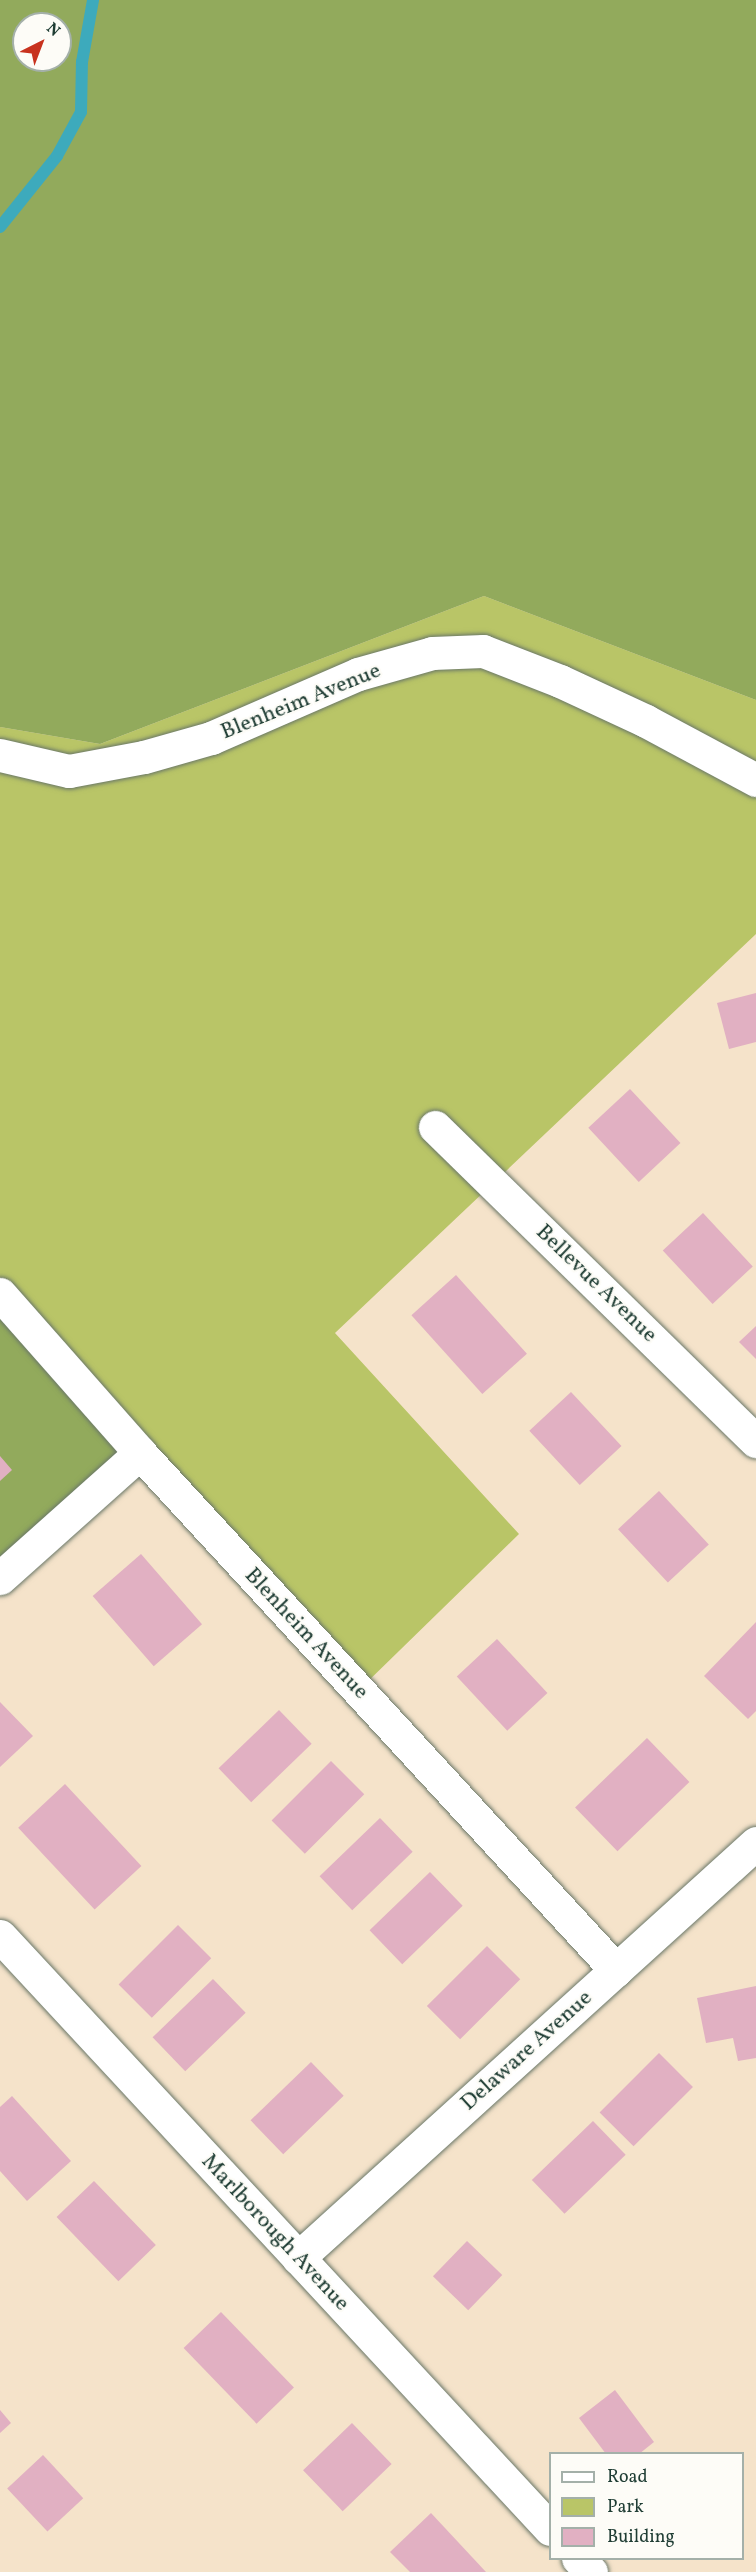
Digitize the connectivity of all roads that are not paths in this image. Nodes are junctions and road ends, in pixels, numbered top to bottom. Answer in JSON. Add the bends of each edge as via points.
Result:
{"nodes":[{"id":1,"x":0,"y":756,"type":"edge"},
{"id":2,"x":756,"y":780,"type":"edge"},
{"id":3,"x":435,"y":1127,"type":"dead end"},
{"id":4,"x":0,"y":1294,"type":"edge"},
{"id":5,"x":756,"y":1441,"type":"edge"},
{"id":6,"x":140,"y":1453,"type":"junction"},
{"id":7,"x":0,"y":1578,"type":"edge"},
{"id":8,"x":756,"y":1843,"type":"edge"},
{"id":9,"x":0,"y":1936,"type":"edge"},
{"id":10,"x":616,"y":1970,"type":"junction"},
{"id":11,"x":298,"y":2258,"type":"junction"},
{"id":12,"x":549,"y":2528,"type":"edge"}],
"edges":[{"from":1,"to":2,"type":"street","name":"Blenheim Avenue","via":[[69,771],[144,757],[211,738],[358,674],[432,653],[483,651],[625,711]]},
{"from":3,"to":5,"type":"street","name":"Bellevue Avenue"},
{"from":4,"to":6,"type":"street","name":"Blenheim Avenue"},
{"from":6,"to":7,"type":"street"},
{"from":6,"to":10,"type":"street","name":"Blenheim Avenue"},
{"from":8,"to":10,"type":"street","name":"Delaware Avenue"},
{"from":9,"to":11,"type":"street","name":"Marlborough Avenue"},
{"from":10,"to":11,"type":"street","name":"Delaware Avenue"},
{"from":11,"to":12,"type":"street","name":"Marlborough Avenue"}]}
